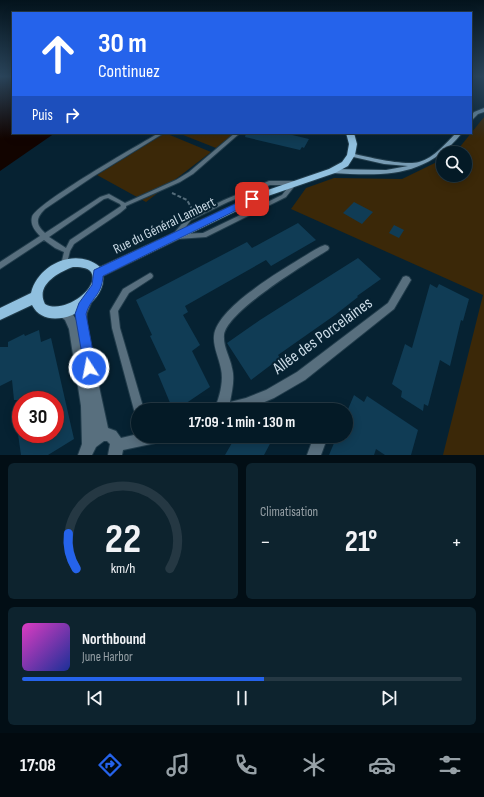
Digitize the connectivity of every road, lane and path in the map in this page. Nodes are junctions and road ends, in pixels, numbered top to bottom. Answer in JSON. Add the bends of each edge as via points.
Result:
{"nodes":[{"id":1,"x":484,"y":110,"type":"edge"},
{"id":2,"x":472,"y":118,"type":"edge"},
{"id":3,"x":160,"y":134,"type":"edge"},
{"id":4,"x":237,"y":134,"type":"edge"},
{"id":5,"x":350,"y":134,"type":"edge"},
{"id":6,"x":458,"y":134,"type":"edge"},
{"id":7,"x":351,"y":155,"type":"junction"},
{"id":8,"x":424,"y":164,"type":"junction"},
{"id":9,"x":332,"y":171,"type":"junction"},
{"id":10,"x":294,"y":183,"type":"junction"},
{"id":11,"x":162,"y":188,"type":"junction"},
{"id":12,"x":124,"y":205,"type":"junction"},
{"id":13,"x":191,"y":218,"type":"junction"},
{"id":14,"x":43,"y":236,"type":"junction"},
{"id":15,"x":175,"y":237,"type":"junction"},
{"id":16,"x":325,"y":248,"type":"dead end"},
{"id":17,"x":66,"y":251,"type":"junction"},
{"id":18,"x":64,"y":265,"type":"junction"},
{"id":19,"x":0,"y":266,"type":"edge"},
{"id":20,"x":98,"y":273,"type":"junction"},
{"id":21,"x":150,"y":276,"type":"dead end"},
{"id":22,"x":406,"y":280,"type":"dead end"},
{"id":23,"x":36,"y":297,"type":"junction"},
{"id":24,"x":87,"y":300,"type":"junction"},
{"id":25,"x":62,"y":312,"type":"junction"},
{"id":26,"x":0,"y":314,"type":"edge"},
{"id":27,"x":137,"y":403,"type":"edge"},
{"id":28,"x":222,"y":403,"type":"edge"},
{"id":29,"x":248,"y":403,"type":"edge"},
{"id":30,"x":103,"y":434,"type":"junction"},
{"id":31,"x":135,"y":443,"type":"edge"},
{"id":32,"x":319,"y":443,"type":"edge"},
{"id":33,"x":87,"y":450,"type":"edge"},
{"id":34,"x":116,"y":450,"type":"edge"},
{"id":35,"x":314,"y":455,"type":"edge"}],
"edges":[{"from":1,"to":2,"type":"main road"},
{"from":3,"to":14,"type":"lane","via":[[43,208],[34,219]]},
{"from":4,"to":11,"type":"lane","via":[[196,169]]},
{"from":5,"to":7,"type":"main road","via":[[354,144]]},
{"from":6,"to":8,"type":"main road"},
{"from":7,"to":8,"type":"main road","via":[[375,162]]},
{"from":7,"to":9,"type":"main road","name":"Rue du Général Lambert","via":[[345,164]]},
{"from":8,"to":9,"type":"main road","via":[[388,172]]},
{"from":9,"to":10,"type":"main road","name":"Rue du Général Lambert"},
{"from":10,"to":13,"type":"lane","via":[[269,183]]},
{"from":10,"to":15,"type":"main road","name":"Rue du Général Lambert","via":[[262,195]]},
{"from":11,"to":12,"type":"lane"},
{"from":11,"to":13,"type":"path","via":[[187,200],[192,209],[185,212]]},
{"from":12,"to":14,"type":"lane","via":[[113,197],[102,198]]},
{"from":12,"to":17,"type":"lane","via":[[124,208],[73,242]]},
{"from":13,"to":15,"type":"lane"},
{"from":14,"to":17,"type":"lane"},
{"from":14,"to":19,"type":"lane"},
{"from":15,"to":20,"type":"main road","name":"Rue du Général Lambert"},
{"from":16,"to":28,"type":"street","name":"Allée des Porcelaines","via":[[277,278],[244,303],[227,320],[220,331],[220,346],[228,372]]},
{"from":17,"to":18,"type":"lane"},
{"from":18,"to":20,"type":"main road","via":[[82,262]]},
{"from":18,"to":23,"type":"main road","via":[[41,282]]},
{"from":20,"to":24,"type":"main road","via":[[97,286]]},
{"from":21,"to":27,"type":"lane","via":[[126,291],[114,311],[116,328]]},
{"from":22,"to":29,"type":"street","name":"Allée des Porcelaines","via":[[391,306],[302,376]]},
{"from":23,"to":25,"type":"main road","via":[[43,310],[52,313]]},
{"from":23,"to":26,"type":"main road"},
{"from":24,"to":25,"type":"main road","via":[[71,310]]},
{"from":24,"to":30,"type":"street","via":[[82,306],[82,326]]},
{"from":25,"to":33,"type":"street","via":[[67,314],[74,329],[87,406]]},
{"from":30,"to":33,"type":"street","via":[[98,436]]},
{"from":30,"to":34,"type":"street","via":[[112,436]]},
{"from":31,"to":34,"type":"street"},
{"from":32,"to":35,"type":"street"}]}
